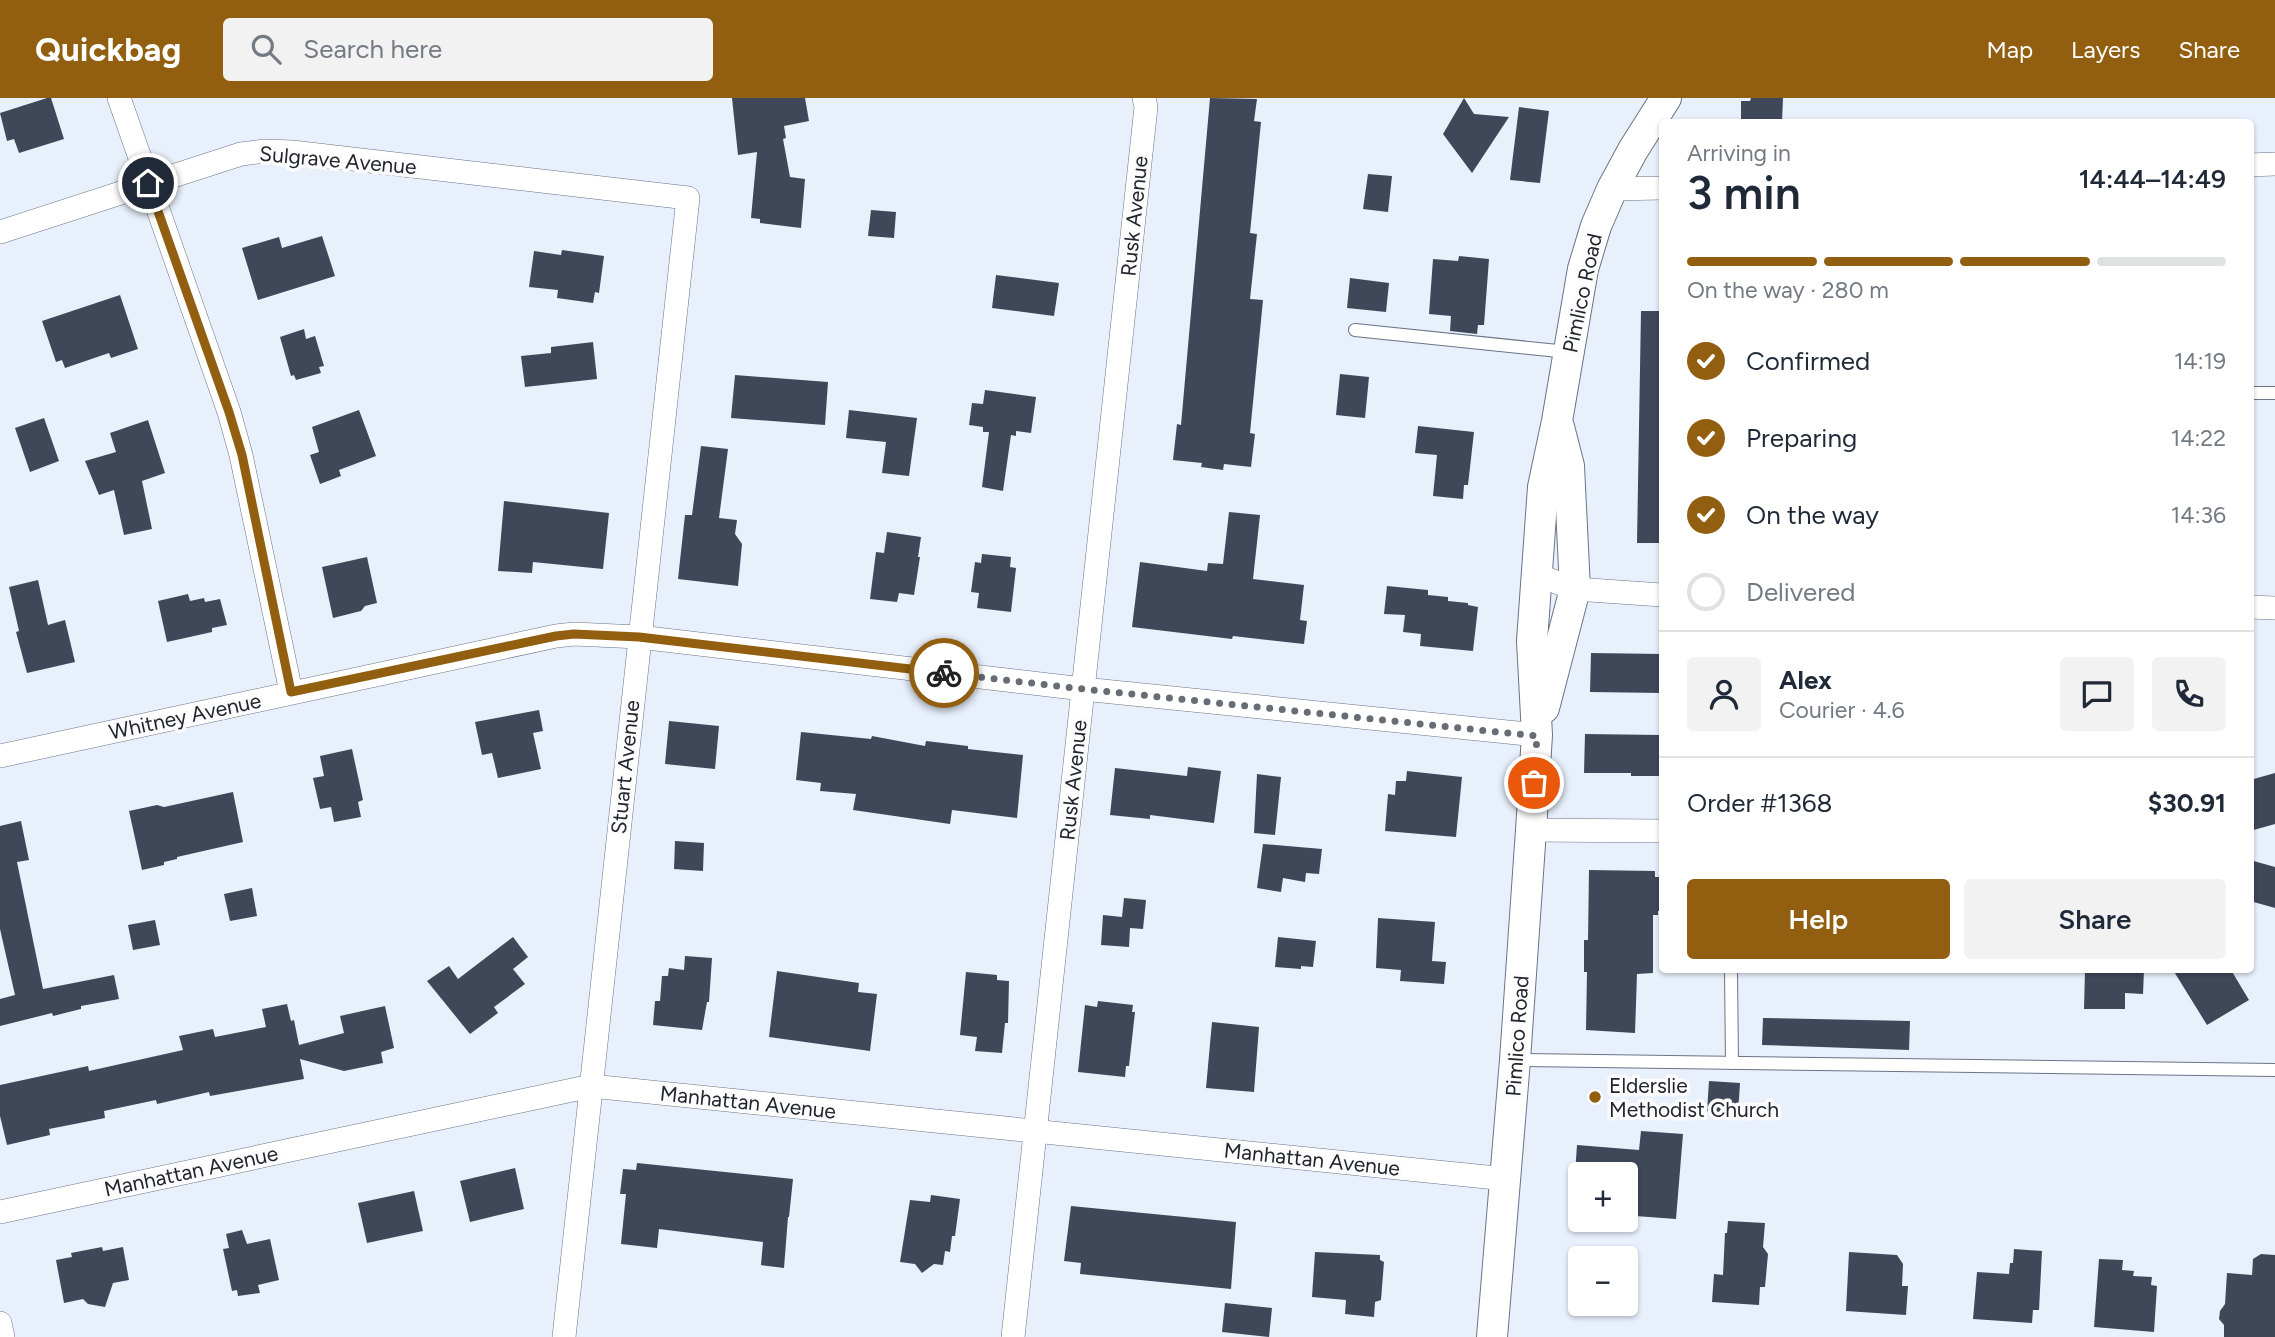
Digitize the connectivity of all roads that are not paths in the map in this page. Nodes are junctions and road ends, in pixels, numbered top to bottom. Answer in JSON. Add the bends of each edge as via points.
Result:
{"nodes":[{"id":1,"x":119,"y":98,"type":"edge"},
{"id":2,"x":1144,"y":98,"type":"edge"},
{"id":3,"x":1666,"y":98,"type":"edge"},
{"id":4,"x":2275,"y":164,"type":"edge"},
{"id":5,"x":2254,"y":165,"type":"edge"},
{"id":6,"x":148,"y":183,"type":"junction"},
{"id":7,"x":1659,"y":188,"type":"edge"},
{"id":8,"x":1612,"y":189,"type":"junction"},
{"id":9,"x":688,"y":198,"type":"joint"},
{"id":10,"x":0,"y":232,"type":"edge"},
{"id":11,"x":1355,"y":330,"type":"dead end"},
{"id":12,"x":1569,"y":352,"type":"junction"},
{"id":13,"x":2254,"y":393,"type":"edge"},
{"id":14,"x":2275,"y":393,"type":"edge"},
{"id":15,"x":1557,"y":421,"type":"junction"},
{"id":16,"x":1537,"y":575,"type":"junction"},
{"id":17,"x":1574,"y":589,"type":"junction"},
{"id":18,"x":1659,"y":595,"type":"edge"},
{"id":19,"x":2254,"y":607,"type":"edge"},
{"id":20,"x":2275,"y":608,"type":"edge"},
{"id":21,"x":639,"y":637,"type":"junction"},
{"id":22,"x":1083,"y":689,"type":"junction"},
{"id":23,"x":291,"y":692,"type":"junction"},
{"id":24,"x":1537,"y":736,"type":"junction"},
{"id":25,"x":0,"y":756,"type":"edge"},
{"id":26,"x":1531,"y":830,"type":"junction"},
{"id":27,"x":1659,"y":831,"type":"edge"},
{"id":28,"x":1731,"y":973,"type":"edge"},
{"id":29,"x":1515,"y":1060,"type":"junction"},
{"id":30,"x":1732,"y":1063,"type":"junction"},
{"id":31,"x":2275,"y":1070,"type":"edge"},
{"id":32,"x":591,"y":1086,"type":"junction"},
{"id":33,"x":1034,"y":1131,"type":"junction"},
{"id":34,"x":1506,"y":1179,"type":"junction"},
{"id":35,"x":0,"y":1212,"type":"edge"},
{"id":36,"x":0,"y":1323,"type":"edge"},
{"id":37,"x":3,"y":1337,"type":"edge"},
{"id":38,"x":564,"y":1337,"type":"edge"},
{"id":39,"x":1013,"y":1337,"type":"edge"},
{"id":40,"x":1492,"y":1337,"type":"edge"}],
"edges":[{"from":1,"to":6,"type":"street"},
{"from":2,"to":22,"type":"street","name":"Rusk Avenue"},
{"from":3,"to":8,"type":"street","name":"Pimlico Road"},
{"from":4,"to":5,"type":"street"},
{"from":6,"to":9,"type":"street","name":"Sulgrave Avenue","via":[[265,151]]},
{"from":6,"to":10,"type":"street","name":"Sulgrave Avenue"},
{"from":6,"to":23,"type":"street","via":[[242,455]]},
{"from":7,"to":8,"type":"street"},
{"from":8,"to":12,"type":"street","name":"Pimlico Road","via":[[1583,269]]},
{"from":9,"to":21,"type":"street","name":"Stuart Avenue"},
{"from":11,"to":12,"type":"lane"},
{"from":12,"to":15,"type":"street","name":"Pimlico Road"},
{"from":13,"to":14,"type":"lane"},
{"from":15,"to":16,"type":"street","name":"Pimlico Road","via":[[1542,496]]},
{"from":15,"to":17,"type":"street","name":"Pimlico Road","via":[[1569,466]]},
{"from":16,"to":17,"type":"street"},
{"from":16,"to":24,"type":"street","name":"Pimlico Road","via":[[1532,641]]},
{"from":17,"to":18,"type":"street"},
{"from":17,"to":24,"type":"street","name":"Pimlico Road"},
{"from":19,"to":20,"type":"street"},
{"from":21,"to":22,"type":"street","name":"Whitney Avenue"},
{"from":21,"to":23,"type":"street","name":"Whitney Avenue","via":[[556,636]]},
{"from":21,"to":32,"type":"street","name":"Stuart Avenue"},
{"from":22,"to":24,"type":"street","name":"Whitney Avenue"},
{"from":22,"to":33,"type":"street","name":"Rusk Avenue"},
{"from":23,"to":25,"type":"street","name":"Whitney Avenue"},
{"from":24,"to":26,"type":"street","name":"Pimlico Road"},
{"from":26,"to":27,"type":"street"},
{"from":26,"to":29,"type":"street","name":"Pimlico Road"},
{"from":28,"to":30,"type":"lane"},
{"from":29,"to":30,"type":"lane"},
{"from":29,"to":34,"type":"street","name":"Pimlico Road"},
{"from":30,"to":31,"type":"lane"},
{"from":32,"to":33,"type":"street","name":"Manhattan Avenue"},
{"from":32,"to":35,"type":"street","name":"Manhattan Avenue"},
{"from":32,"to":38,"type":"street","name":"Stuart Avenue"},
{"from":33,"to":34,"type":"street","name":"Manhattan Avenue"},
{"from":33,"to":39,"type":"street","name":"Rusk Avenue"},
{"from":34,"to":40,"type":"street","name":"Pimlico Road"},
{"from":36,"to":37,"type":"street"}]}
